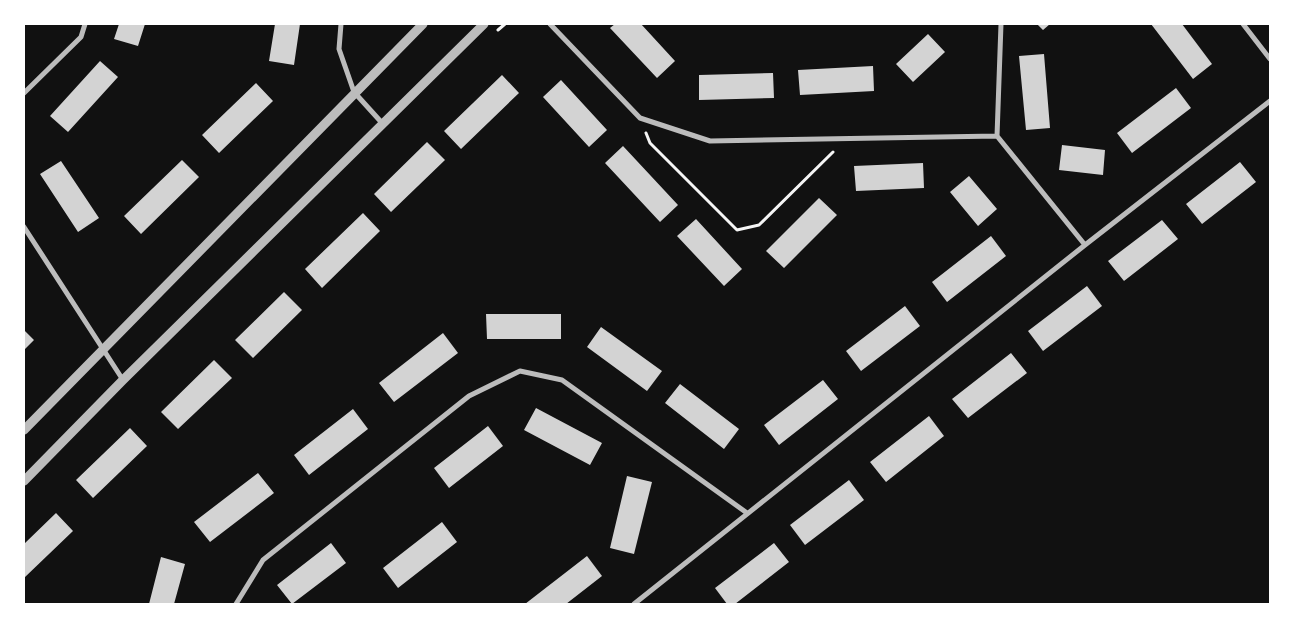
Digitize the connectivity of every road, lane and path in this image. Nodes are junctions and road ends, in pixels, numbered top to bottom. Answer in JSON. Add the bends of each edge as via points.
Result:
{"nodes":[{"id":1,"x":85,"y":24,"type":"edge"},
{"id":2,"x":341,"y":24,"type":"edge"},
{"id":3,"x":423,"y":24,"type":"edge"},
{"id":4,"x":484,"y":24,"type":"edge"},
{"id":5,"x":550,"y":24,"type":"edge"},
{"id":6,"x":1001,"y":24,"type":"edge"},
{"id":7,"x":1243,"y":24,"type":"edge"},
{"id":8,"x":1270,"y":59,"type":"edge"},
{"id":9,"x":354,"y":92,"type":"junction"},
{"id":10,"x":24,"y":93,"type":"edge"},
{"id":11,"x":1270,"y":101,"type":"edge"},
{"id":12,"x":640,"y":118,"type":"junction"},
{"id":13,"x":383,"y":125,"type":"junction"},
{"id":14,"x":996,"y":136,"type":"junction"},
{"id":15,"x":846,"y":139,"type":"junction"},
{"id":16,"x":24,"y":227,"type":"edge"},
{"id":17,"x":1084,"y":245,"type":"junction"},
{"id":18,"x":104,"y":349,"type":"junction"},
{"id":19,"x":123,"y":380,"type":"junction"},
{"id":20,"x":24,"y":430,"type":"edge"},
{"id":21,"x":24,"y":481,"type":"edge"},
{"id":22,"x":747,"y":513,"type":"junction"},
{"id":23,"x":236,"y":604,"type":"edge"},
{"id":24,"x":634,"y":604,"type":"edge"}],
"edges":[{"from":1,"to":10,"type":"street","via":[[81,37]]},
{"from":2,"to":9,"type":"street","via":[[339,48]]},
{"from":3,"to":9,"type":"street"},
{"from":4,"to":13,"type":"street"},
{"from":5,"to":12,"type":"street"},
{"from":6,"to":14,"type":"street"},
{"from":7,"to":8,"type":"street"},
{"from":9,"to":13,"type":"street"},
{"from":9,"to":18,"type":"street"},
{"from":11,"to":17,"type":"street"},
{"from":12,"to":15,"type":"street","via":[[710,141]]},
{"from":12,"to":15,"type":"path","via":[[650,142],[737,230],[759,225]]},
{"from":13,"to":19,"type":"street"},
{"from":14,"to":15,"type":"street"},
{"from":14,"to":17,"type":"street"},
{"from":16,"to":18,"type":"street"},
{"from":17,"to":22,"type":"street"},
{"from":18,"to":19,"type":"street"},
{"from":18,"to":20,"type":"street"},
{"from":19,"to":21,"type":"street"},
{"from":22,"to":23,"type":"street","via":[[562,380],[520,371],[469,396],[263,560]]},
{"from":22,"to":24,"type":"street"}]}
